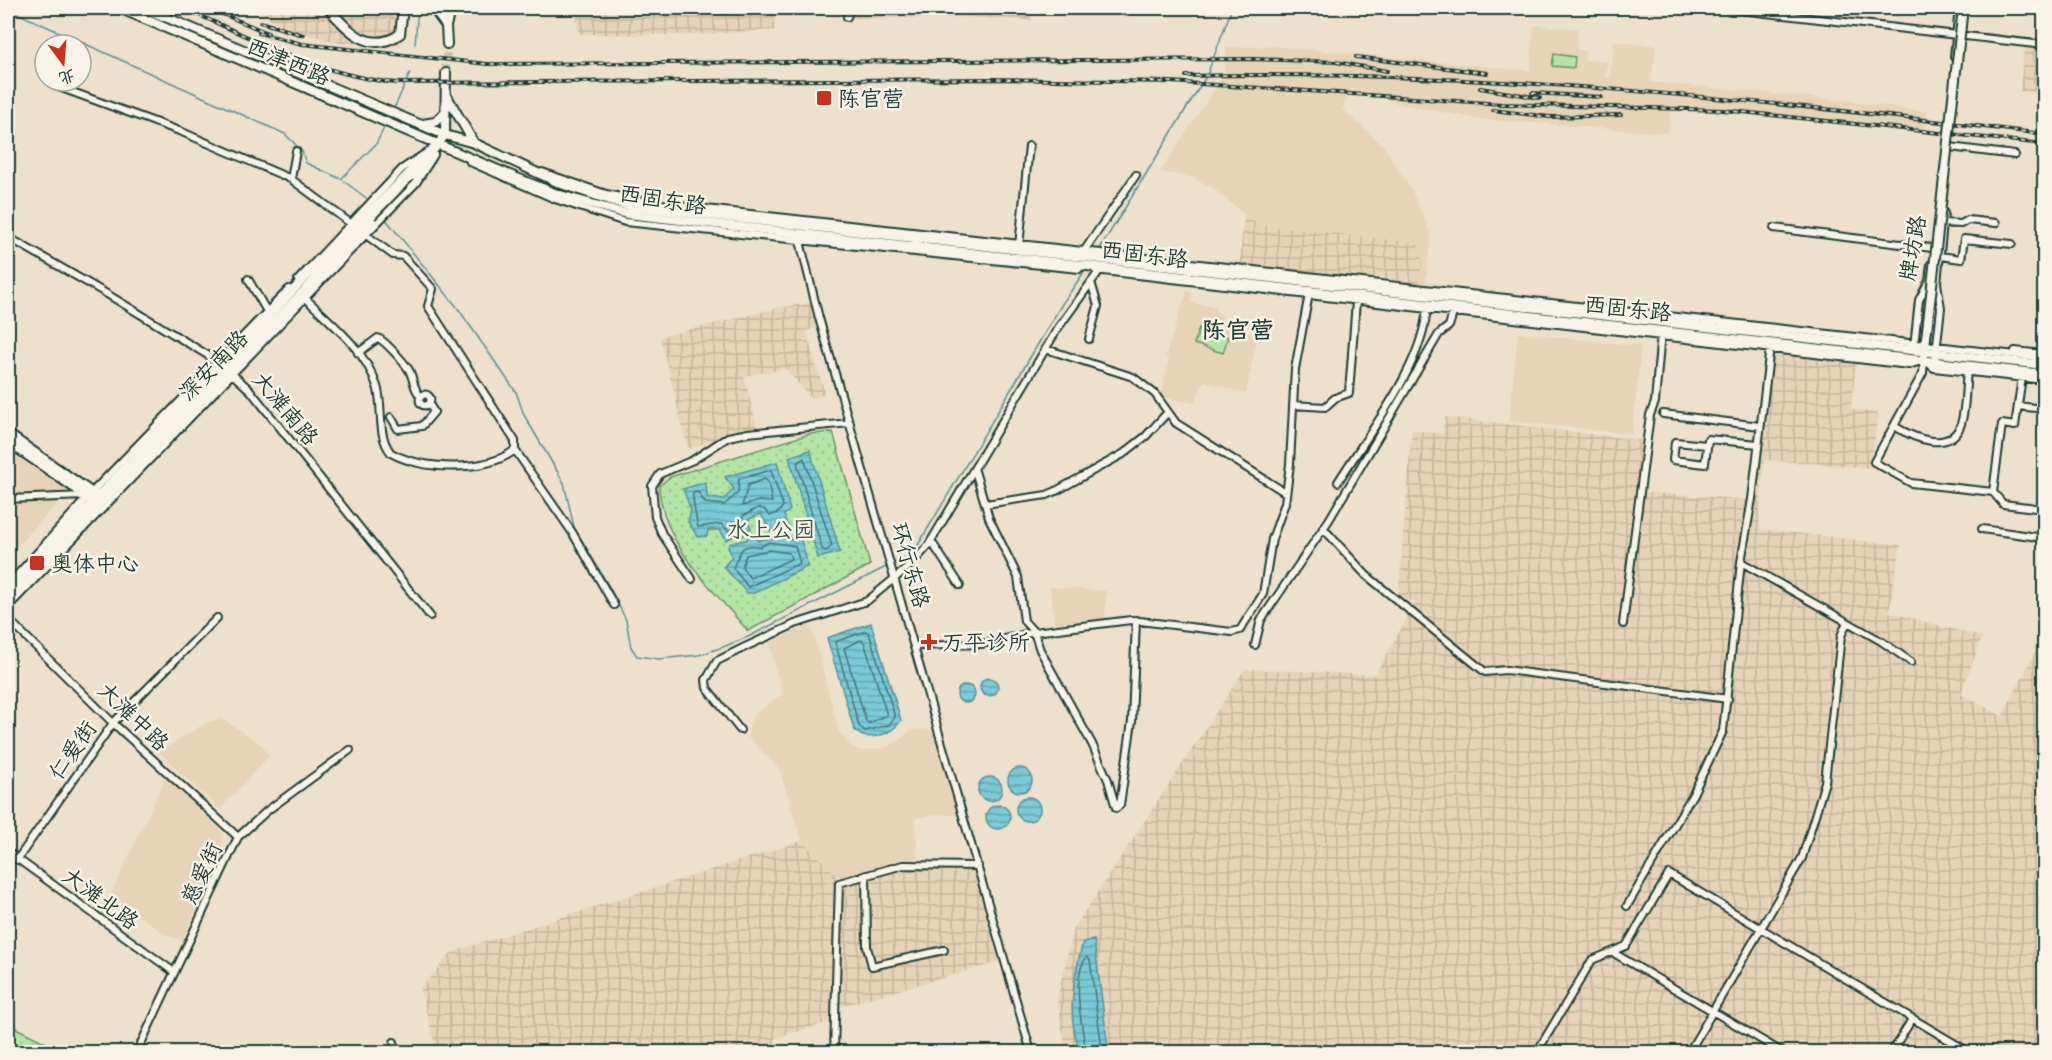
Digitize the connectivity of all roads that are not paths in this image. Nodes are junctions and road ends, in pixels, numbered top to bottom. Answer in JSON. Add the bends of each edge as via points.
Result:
{"nodes":[{"id":1,"x":119,"y":8,"type":"edge"},
{"id":2,"x":144,"y":8,"type":"edge"},
{"id":3,"x":328,"y":8,"type":"edge"},
{"id":4,"x":403,"y":8,"type":"edge"},
{"id":5,"x":433,"y":8,"type":"edge"},
{"id":6,"x":451,"y":8,"type":"edge"},
{"id":7,"x":850,"y":8,"type":"edge"},
{"id":8,"x":1723,"y":8,"type":"edge"},
{"id":9,"x":1790,"y":8,"type":"edge"},
{"id":10,"x":1963,"y":8,"type":"edge"},
{"id":11,"x":1789,"y":15,"type":"junction"},
{"id":12,"x":847,"y":17,"type":"dead end"},
{"id":13,"x":446,"y":26,"type":"junction"},
{"id":14,"x":1960,"y":36,"type":"junction"},
{"id":15,"x":447,"y":44,"type":"tunnel mouth"},
{"id":16,"x":2044,"y":45,"type":"edge"},
{"id":17,"x":446,"y":73,"type":"tunnel mouth"},
{"id":18,"x":75,"y":93,"type":"edge"},
{"id":19,"x":447,"y":97,"type":"junction"},
{"id":20,"x":384,"y":109,"type":"joint"},
{"id":21,"x":446,"y":111,"type":"junction"},
{"id":22,"x":380,"y":118,"type":"joint"},
{"id":23,"x":1951,"y":119,"type":"junction"},
{"id":24,"x":416,"y":122,"type":"junction"},
{"id":25,"x":445,"y":135,"type":"junction"},
{"id":26,"x":474,"y":143,"type":"junction"},
{"id":27,"x":440,"y":144,"type":"junction"},
{"id":28,"x":1029,"y":146,"type":"dead end"},
{"id":29,"x":1949,"y":147,"type":"junction"},
{"id":30,"x":297,"y":151,"type":"dead end"},
{"id":31,"x":2015,"y":155,"type":"dead end"},
{"id":32,"x":1136,"y":175,"type":"dead end"},
{"id":33,"x":409,"y":176,"type":"junction"},
{"id":34,"x":291,"y":179,"type":"junction"},
{"id":35,"x":371,"y":215,"type":"junction"},
{"id":36,"x":1943,"y":223,"type":"junction"},
{"id":37,"x":1996,"y":223,"type":"dead end"},
{"id":38,"x":1774,"y":228,"type":"dead end"},
{"id":39,"x":358,"y":229,"type":"junction"},
{"id":40,"x":799,"y":229,"type":"junction"},
{"id":41,"x":8,"y":237,"type":"edge"},
{"id":42,"x":2012,"y":244,"type":"dead end"},
{"id":43,"x":1019,"y":250,"type":"junction"},
{"id":44,"x":1937,"y":250,"type":"junction"},
{"id":45,"x":1081,"y":259,"type":"junction"},
{"id":46,"x":1101,"y":264,"type":"junction"},
{"id":47,"x":248,"y":279,"type":"dead end"},
{"id":48,"x":1091,"y":282,"type":"junction"},
{"id":49,"x":1309,"y":293,"type":"junction"},
{"id":50,"x":304,"y":297,"type":"junction"},
{"id":51,"x":1356,"y":301,"type":"junction"},
{"id":52,"x":1427,"y":307,"type":"junction"},
{"id":53,"x":1454,"y":309,"type":"junction"},
{"id":54,"x":268,"y":314,"type":"junction"},
{"id":55,"x":1661,"y":332,"type":"junction"},
{"id":56,"x":1089,"y":339,"type":"dead end"},
{"id":57,"x":1780,"y":339,"type":"junction"},
{"id":58,"x":1771,"y":345,"type":"junction"},
{"id":59,"x":1046,"y":349,"type":"junction"},
{"id":60,"x":1913,"y":351,"type":"junction"},
{"id":61,"x":2015,"y":351,"type":"dead end"},
{"id":62,"x":1925,"y":352,"type":"junction"},
{"id":63,"x":358,"y":353,"type":"junction"},
{"id":64,"x":1936,"y":353,"type":"junction"},
{"id":65,"x":2044,"y":354,"type":"edge"},
{"id":66,"x":2044,"y":358,"type":"edge"},
{"id":67,"x":2044,"y":365,"type":"edge"},
{"id":68,"x":225,"y":367,"type":"junction"},
{"id":69,"x":1967,"y":372,"type":"junction"},
{"id":70,"x":2044,"y":374,"type":"edge"},
{"id":71,"x":2022,"y":377,"type":"junction"},
{"id":72,"x":2044,"y":380,"type":"edge"},
{"id":73,"x":1293,"y":405,"type":"junction"},
{"id":74,"x":2018,"y":406,"type":"junction"},
{"id":75,"x":2044,"y":409,"type":"edge"},
{"id":76,"x":1168,"y":412,"type":"junction"},
{"id":77,"x":1662,"y":414,"type":"dead end"},
{"id":78,"x":391,"y":417,"type":"dead end"},
{"id":79,"x":850,"y":423,"type":"junction"},
{"id":80,"x":1760,"y":426,"type":"junction"},
{"id":81,"x":1894,"y":426,"type":"junction"},
{"id":82,"x":8,"y":434,"type":"edge"},
{"id":83,"x":8,"y":442,"type":"edge"},
{"id":84,"x":1758,"y":444,"type":"junction"},
{"id":85,"x":1707,"y":445,"type":"junction"},
{"id":86,"x":514,"y":450,"type":"junction"},
{"id":87,"x":975,"y":471,"type":"dead end"},
{"id":88,"x":1338,"y":482,"type":"dead end"},
{"id":89,"x":1993,"y":492,"type":"junction"},
{"id":90,"x":1286,"y":493,"type":"junction"},
{"id":91,"x":95,"y":498,"type":"junction"},
{"id":92,"x":8,"y":499,"type":"edge"},
{"id":93,"x":985,"y":504,"type":"junction"},
{"id":94,"x":2044,"y":509,"type":"edge"},
{"id":95,"x":1323,"y":528,"type":"junction"},
{"id":96,"x":1982,"y":529,"type":"dead end"},
{"id":97,"x":2044,"y":538,"type":"edge"},
{"id":98,"x":931,"y":541,"type":"junction"},
{"id":99,"x":1741,"y":562,"type":"junction"},
{"id":100,"x":894,"y":574,"type":"junction"},
{"id":101,"x":692,"y":579,"type":"dead end"},
{"id":102,"x":8,"y":585,"type":"edge"},
{"id":103,"x":960,"y":585,"type":"dead end"},
{"id":104,"x":8,"y":591,"type":"edge"},
{"id":105,"x":8,"y":600,"type":"edge"},
{"id":106,"x":614,"y":605,"type":"dead end"},
{"id":107,"x":8,"y":607,"type":"edge"},
{"id":108,"x":430,"y":616,"type":"dead end"},
{"id":109,"x":217,"y":618,"type":"dead end"},
{"id":110,"x":8,"y":619,"type":"edge"},
{"id":111,"x":1136,"y":620,"type":"junction"},
{"id":112,"x":1846,"y":621,"type":"junction"},
{"id":113,"x":1623,"y":624,"type":"dead end"},
{"id":114,"x":1034,"y":632,"type":"junction"},
{"id":115,"x":1255,"y":645,"type":"dead end"},
{"id":116,"x":916,"y":646,"type":"junction"},
{"id":117,"x":1911,"y":662,"type":"dead end"},
{"id":118,"x":1728,"y":699,"type":"junction"},
{"id":119,"x":113,"y":723,"type":"junction"},
{"id":120,"x":740,"y":730,"type":"dead end"},
{"id":121,"x":350,"y":750,"type":"dead end"},
{"id":122,"x":238,"y":837,"type":"junction"},
{"id":123,"x":8,"y":852,"type":"edge"},
{"id":124,"x":17,"y":860,"type":"junction"},
{"id":125,"x":978,"y":866,"type":"junction"},
{"id":126,"x":866,"y":875,"type":"junction"},
{"id":127,"x":1627,"y":906,"type":"dead end"},
{"id":128,"x":1761,"y":929,"type":"junction"},
{"id":129,"x":944,"y":950,"type":"dead end"},
{"id":130,"x":1612,"y":952,"type":"junction"},
{"id":131,"x":174,"y":972,"type":"junction"},
{"id":132,"x":1714,"y":1011,"type":"junction"},
{"id":133,"x":1912,"y":1019,"type":"junction"},
{"id":134,"x":394,"y":1042,"type":"dead end"},
{"id":135,"x":1538,"y":1052,"type":"edge"},
{"id":136,"x":137,"y":1053,"type":"edge"},
{"id":137,"x":396,"y":1053,"type":"edge"},
{"id":138,"x":834,"y":1053,"type":"edge"},
{"id":139,"x":1031,"y":1053,"type":"edge"},
{"id":140,"x":1689,"y":1053,"type":"edge"},
{"id":141,"x":1782,"y":1053,"type":"edge"},
{"id":142,"x":1892,"y":1053,"type":"edge"},
{"id":143,"x":1969,"y":1053,"type":"edge"}],
"edges":[{"from":1,"to":22,"type":"main road","name":"西津西路"},
{"from":2,"to":20,"type":"main road","name":"西津西路"},
{"from":3,"to":4,"type":"main road","via":[[362,40],[376,42],[392,40],[400,34]]},
{"from":5,"to":13,"type":"main road"},
{"from":6,"to":13,"type":"main road"},
{"from":7,"to":12,"type":"street"},
{"from":8,"to":11,"type":"street"},
{"from":9,"to":11,"type":"street"},
{"from":10,"to":14,"type":"street","name":"牌坊路"},
{"from":10,"to":23,"type":"main road","name":"牌坊路","bridge":true},
{"from":11,"to":14,"type":"street"},
{"from":13,"to":15,"type":"main road"},
{"from":14,"to":16,"type":"street"},
{"from":14,"to":23,"type":"street","name":"牌坊路","via":[[1947,118]]},
{"from":17,"to":19,"type":"main road"},
{"from":18,"to":34,"type":"street","via":[[182,132]]},
{"from":19,"to":21,"type":"main road"},
{"from":19,"to":26,"type":"main road"},
{"from":20,"to":24,"type":"main road","name":"西固东路"},
{"from":21,"to":24,"type":"main road","via":[[435,122]]},
{"from":21,"to":25,"type":"main road"},
{"from":22,"to":27,"type":"main road","name":"西固东路"},
{"from":23,"to":62,"type":"main road","name":"牌坊路","bridge":true},
{"from":24,"to":25,"type":"main road","name":"西固东路"},
{"from":25,"to":26,"type":"main road","name":"西固东路"},
{"from":25,"to":27,"type":"main road"},
{"from":26,"to":40,"type":"main road","name":"西固东路","via":[[526,170],[601,199]]},
{"from":27,"to":33,"type":"main road","name":"深安南路"},
{"from":27,"to":33,"type":"street","name":"深安南路"},
{"from":27,"to":40,"type":"main road","name":"西固东路","via":[[557,194],[627,214]]},
{"from":28,"to":43,"type":"street"},
{"from":29,"to":31,"type":"street"},
{"from":29,"to":36,"type":"street","name":"牌坊路"},
{"from":29,"to":44,"type":"street","name":"牌坊路","via":[[1945,146]]},
{"from":30,"to":34,"type":"street"},
{"from":32,"to":45,"type":"street"},
{"from":33,"to":35,"type":"main road","name":"深安南路"},
{"from":33,"to":35,"type":"street","name":"深安南路","bridge":true},
{"from":34,"to":39,"type":"street"},
{"from":35,"to":39,"type":"main road","name":"深安南路"},
{"from":35,"to":39,"type":"street","name":"深安南路"},
{"from":36,"to":37,"type":"street"},
{"from":36,"to":44,"type":"street","name":"牌坊路"},
{"from":38,"to":44,"type":"street"},
{"from":39,"to":50,"type":"street","name":"深安南路"},
{"from":39,"to":54,"type":"main road","name":"深安南路"},
{"from":39,"to":68,"type":"main road","name":"深安南路"},
{"from":39,"to":86,"type":"street","via":[[393,255],[403,256],[434,289],[428,306],[515,441]]},
{"from":40,"to":43,"type":"street"},
{"from":40,"to":43,"type":"main road","name":"西固东路"},
{"from":40,"to":45,"type":"street"},
{"from":40,"to":79,"type":"street","name":"环行东路"},
{"from":41,"to":68,"type":"street","name":"大滩南路"},
{"from":42,"to":44,"type":"street","via":[[1964,240],[1961,259]]},
{"from":43,"to":45,"type":"main road","name":"西固东路"},
{"from":44,"to":60,"type":"street","name":"牌坊路","via":[[1918,304]]},
{"from":44,"to":64,"type":"street","name":"牌坊路","via":[[1941,308]]},
{"from":45,"to":46,"type":"main road","name":"西固东路"},
{"from":45,"to":46,"type":"street"},
{"from":46,"to":48,"type":"street"},
{"from":46,"to":49,"type":"main road","name":"西固东路"},
{"from":46,"to":57,"type":"main road","name":"西固东路"},
{"from":46,"to":60,"type":"street"},
{"from":47,"to":54,"type":"street"},
{"from":48,"to":56,"type":"street","via":[[1098,306]]},
{"from":48,"to":59,"type":"street"},
{"from":49,"to":51,"type":"street"},
{"from":49,"to":52,"type":"main road","name":"西固东路"},
{"from":49,"to":73,"type":"street","via":[[1295,369]]},
{"from":50,"to":63,"type":"street"},
{"from":50,"to":68,"type":"street","name":"深安南路"},
{"from":51,"to":52,"type":"street"},
{"from":51,"to":73,"type":"street","via":[[1349,393],[1325,407]]},
{"from":52,"to":53,"type":"main road","name":"西固东路"},
{"from":52,"to":88,"type":"street","via":[[1419,347],[1408,370]]},
{"from":53,"to":55,"type":"main road","name":"西固东路"},
{"from":53,"to":95,"type":"street","via":[[1449,326],[1439,334]]},
{"from":54,"to":68,"type":"main road","name":"深安南路"},
{"from":55,"to":58,"type":"main road","name":"西固东路"},
{"from":55,"to":113,"type":"street","via":[[1655,402]]},
{"from":57,"to":58,"type":"main road","name":"西固东路"},
{"from":57,"to":60,"type":"main road","name":"西固东路"},
{"from":58,"to":62,"type":"street","via":[[1909,364]]},
{"from":58,"to":80,"type":"street"},
{"from":59,"to":76,"type":"street","via":[[1133,377],[1149,388]]},
{"from":59,"to":98,"type":"street"},
{"from":60,"to":62,"type":"main road","name":"西固东路"},
{"from":61,"to":65,"type":"street"},
{"from":62,"to":64,"type":"main road","name":"西固东路"},
{"from":62,"to":69,"type":"street","via":[[1934,368]]},
{"from":62,"to":81,"type":"street","via":[[1923,373]]},
{"from":63,"to":78,"type":"street","via":[[378,338],[385,341],[408,368],[422,405],[429,404],[434,412],[422,426],[398,429]]},
{"from":63,"to":86,"type":"street","via":[[378,389],[382,438],[391,453],[416,463],[451,467],[481,463]]},
{"from":64,"to":66,"type":"street"},
{"from":64,"to":67,"type":"main road"},
{"from":64,"to":70,"type":"main road"},
{"from":68,"to":91,"type":"main road","name":"深安南路"},
{"from":68,"to":107,"type":"street","name":"深安南路"},
{"from":68,"to":108,"type":"street","name":"大滩南路","via":[[250,390]]},
{"from":69,"to":71,"type":"street"},
{"from":69,"to":81,"type":"street","via":[[1961,422],[1954,433],[1933,442],[1914,438]]},
{"from":71,"to":72,"type":"street"},
{"from":71,"to":74,"type":"street"},
{"from":73,"to":90,"type":"street"},
{"from":74,"to":75,"type":"street"},
{"from":74,"to":89,"type":"street","via":[[2015,426],[2002,424]]},
{"from":76,"to":90,"type":"street","via":[[1176,423]]},
{"from":76,"to":93,"type":"street","via":[[1123,454],[1056,491]]},
{"from":77,"to":80,"type":"street"},
{"from":79,"to":100,"type":"street","name":"环行东路"},
{"from":79,"to":101,"type":"street","via":[[728,437],[693,460],[660,474],[652,486],[655,517]]},
{"from":80,"to":84,"type":"street"},
{"from":81,"to":89,"type":"street","via":[[1874,462],[1911,483]]},
{"from":82,"to":91,"type":"main road"},
{"from":83,"to":91,"type":"main road"},
{"from":84,"to":85,"type":"street","via":[[1708,439]]},
{"from":84,"to":99,"type":"street"},
{"from":85,"to":85,"type":"street","via":[[1705,464],[1673,460],[1675,442]]},
{"from":86,"to":106,"type":"street","via":[[572,532]]},
{"from":87,"to":93,"type":"street"},
{"from":89,"to":94,"type":"street","via":[[2003,504]]},
{"from":90,"to":111,"type":"street","via":[[1272,539],[1263,594],[1240,630]]},
{"from":91,"to":92,"type":"street"},
{"from":91,"to":102,"type":"street","name":"深安南路"},
{"from":91,"to":104,"type":"main road","name":"深安南路"},
{"from":91,"to":105,"type":"main road","name":"深安南路"},
{"from":93,"to":114,"type":"street","via":[[1018,577],[1024,621]]},
{"from":95,"to":115,"type":"street","via":[[1261,620]]},
{"from":95,"to":118,"type":"street","via":[[1366,575],[1485,672],[1506,670]]},
{"from":96,"to":97,"type":"street"},
{"from":98,"to":100,"type":"street","via":[[911,565]]},
{"from":98,"to":103,"type":"street"},
{"from":99,"to":112,"type":"street"},
{"from":99,"to":118,"type":"street"},
{"from":100,"to":116,"type":"street","name":"环行东路"},
{"from":100,"to":120,"type":"street","via":[[867,601],[795,624],[717,661],[706,680],[707,688]]},
{"from":109,"to":119,"type":"street","name":"仁爱街"},
{"from":110,"to":119,"type":"street","name":"大滩中路"},
{"from":111,"to":114,"type":"street"},
{"from":111,"to":114,"type":"street","via":[[1132,721],[1120,805],[1116,808],[1092,744]]},
{"from":112,"to":117,"type":"street"},
{"from":112,"to":128,"type":"street","via":[[1821,801],[1800,863]]},
{"from":114,"to":116,"type":"street","via":[[982,644]]},
{"from":116,"to":125,"type":"street","name":"环行东路"},
{"from":118,"to":127,"type":"street","via":[[1719,742]]},
{"from":119,"to":122,"type":"street","name":"大滩中路"},
{"from":119,"to":124,"type":"street","name":"仁爱街"},
{"from":121,"to":122,"type":"street","name":"慈爱街"},
{"from":122,"to":131,"type":"street","name":"慈爱街"},
{"from":123,"to":124,"type":"street","name":"大滩北路"},
{"from":124,"to":131,"type":"street","name":"大滩北路"},
{"from":125,"to":126,"type":"street","via":[[903,865]]},
{"from":125,"to":139,"type":"street","name":"环行东路"},
{"from":126,"to":129,"type":"street","via":[[867,947],[872,966]]},
{"from":126,"to":138,"type":"street","via":[[839,883]]},
{"from":128,"to":130,"type":"street","via":[[1669,874],[1626,946]]},
{"from":128,"to":132,"type":"street"},
{"from":128,"to":133,"type":"street"},
{"from":130,"to":132,"type":"street"},
{"from":130,"to":135,"type":"street","via":[[1592,960]]},
{"from":131,"to":136,"type":"street","name":"慈爱街"},
{"from":132,"to":140,"type":"street"},
{"from":132,"to":141,"type":"street"},
{"from":133,"to":142,"type":"street"},
{"from":133,"to":143,"type":"street"},
{"from":134,"to":137,"type":"street"}]}
